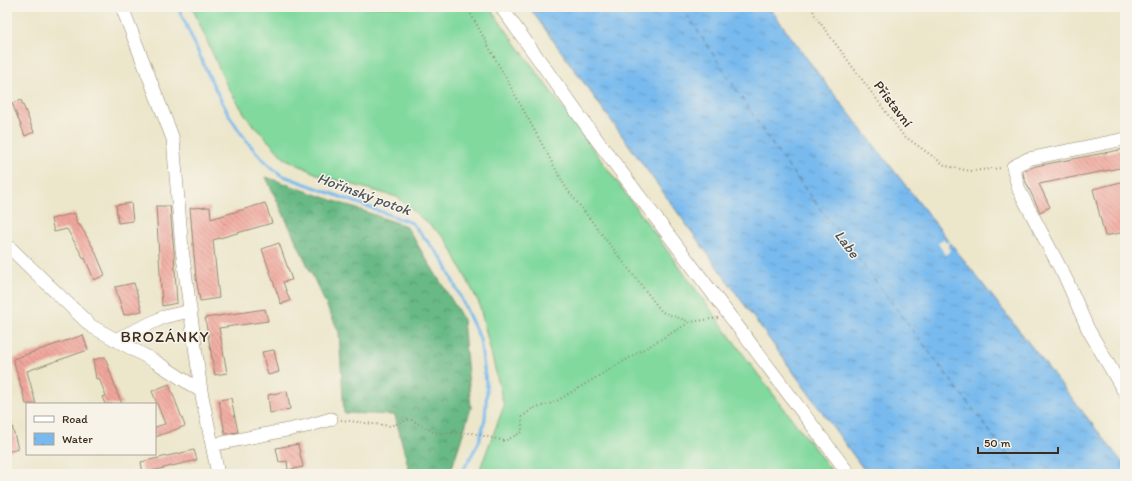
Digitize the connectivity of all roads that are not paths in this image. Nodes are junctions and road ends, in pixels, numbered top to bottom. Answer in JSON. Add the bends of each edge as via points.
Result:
{"nodes":[{"id":1,"x":122,"y":7,"type":"edge"},
{"id":2,"x":501,"y":7,"type":"edge"},
{"id":3,"x":1125,"y":139,"type":"edge"},
{"id":4,"x":7,"y":245,"type":"edge"},
{"id":5,"x":190,"y":311,"type":"junction"},
{"id":6,"x":115,"y":340,"type":"junction"},
{"id":7,"x":201,"y":391,"type":"junction"},
{"id":8,"x":1125,"y":393,"type":"edge"},
{"id":9,"x":331,"y":419,"type":"road end"},
{"id":10,"x":212,"y":445,"type":"junction"},
{"id":11,"x":218,"y":474,"type":"edge"},
{"id":12,"x":849,"y":474,"type":"edge"}],
"edges":[{"from":1,"to":5,"type":"street","via":[[173,139]]},
{"from":2,"to":12,"type":"street","via":[[591,132]]},
{"from":3,"to":8,"type":"street","via":[[1028,159],[1013,167],[1019,190],[1067,281],[1088,329]]},
{"from":4,"to":6,"type":"street","via":[[91,326]]},
{"from":5,"to":6,"type":"street","via":[[164,317]]},
{"from":5,"to":7,"type":"street"},
{"from":6,"to":7,"type":"street"},
{"from":7,"to":10,"type":"street"},
{"from":9,"to":10,"type":"street"},
{"from":10,"to":11,"type":"street"}]}
